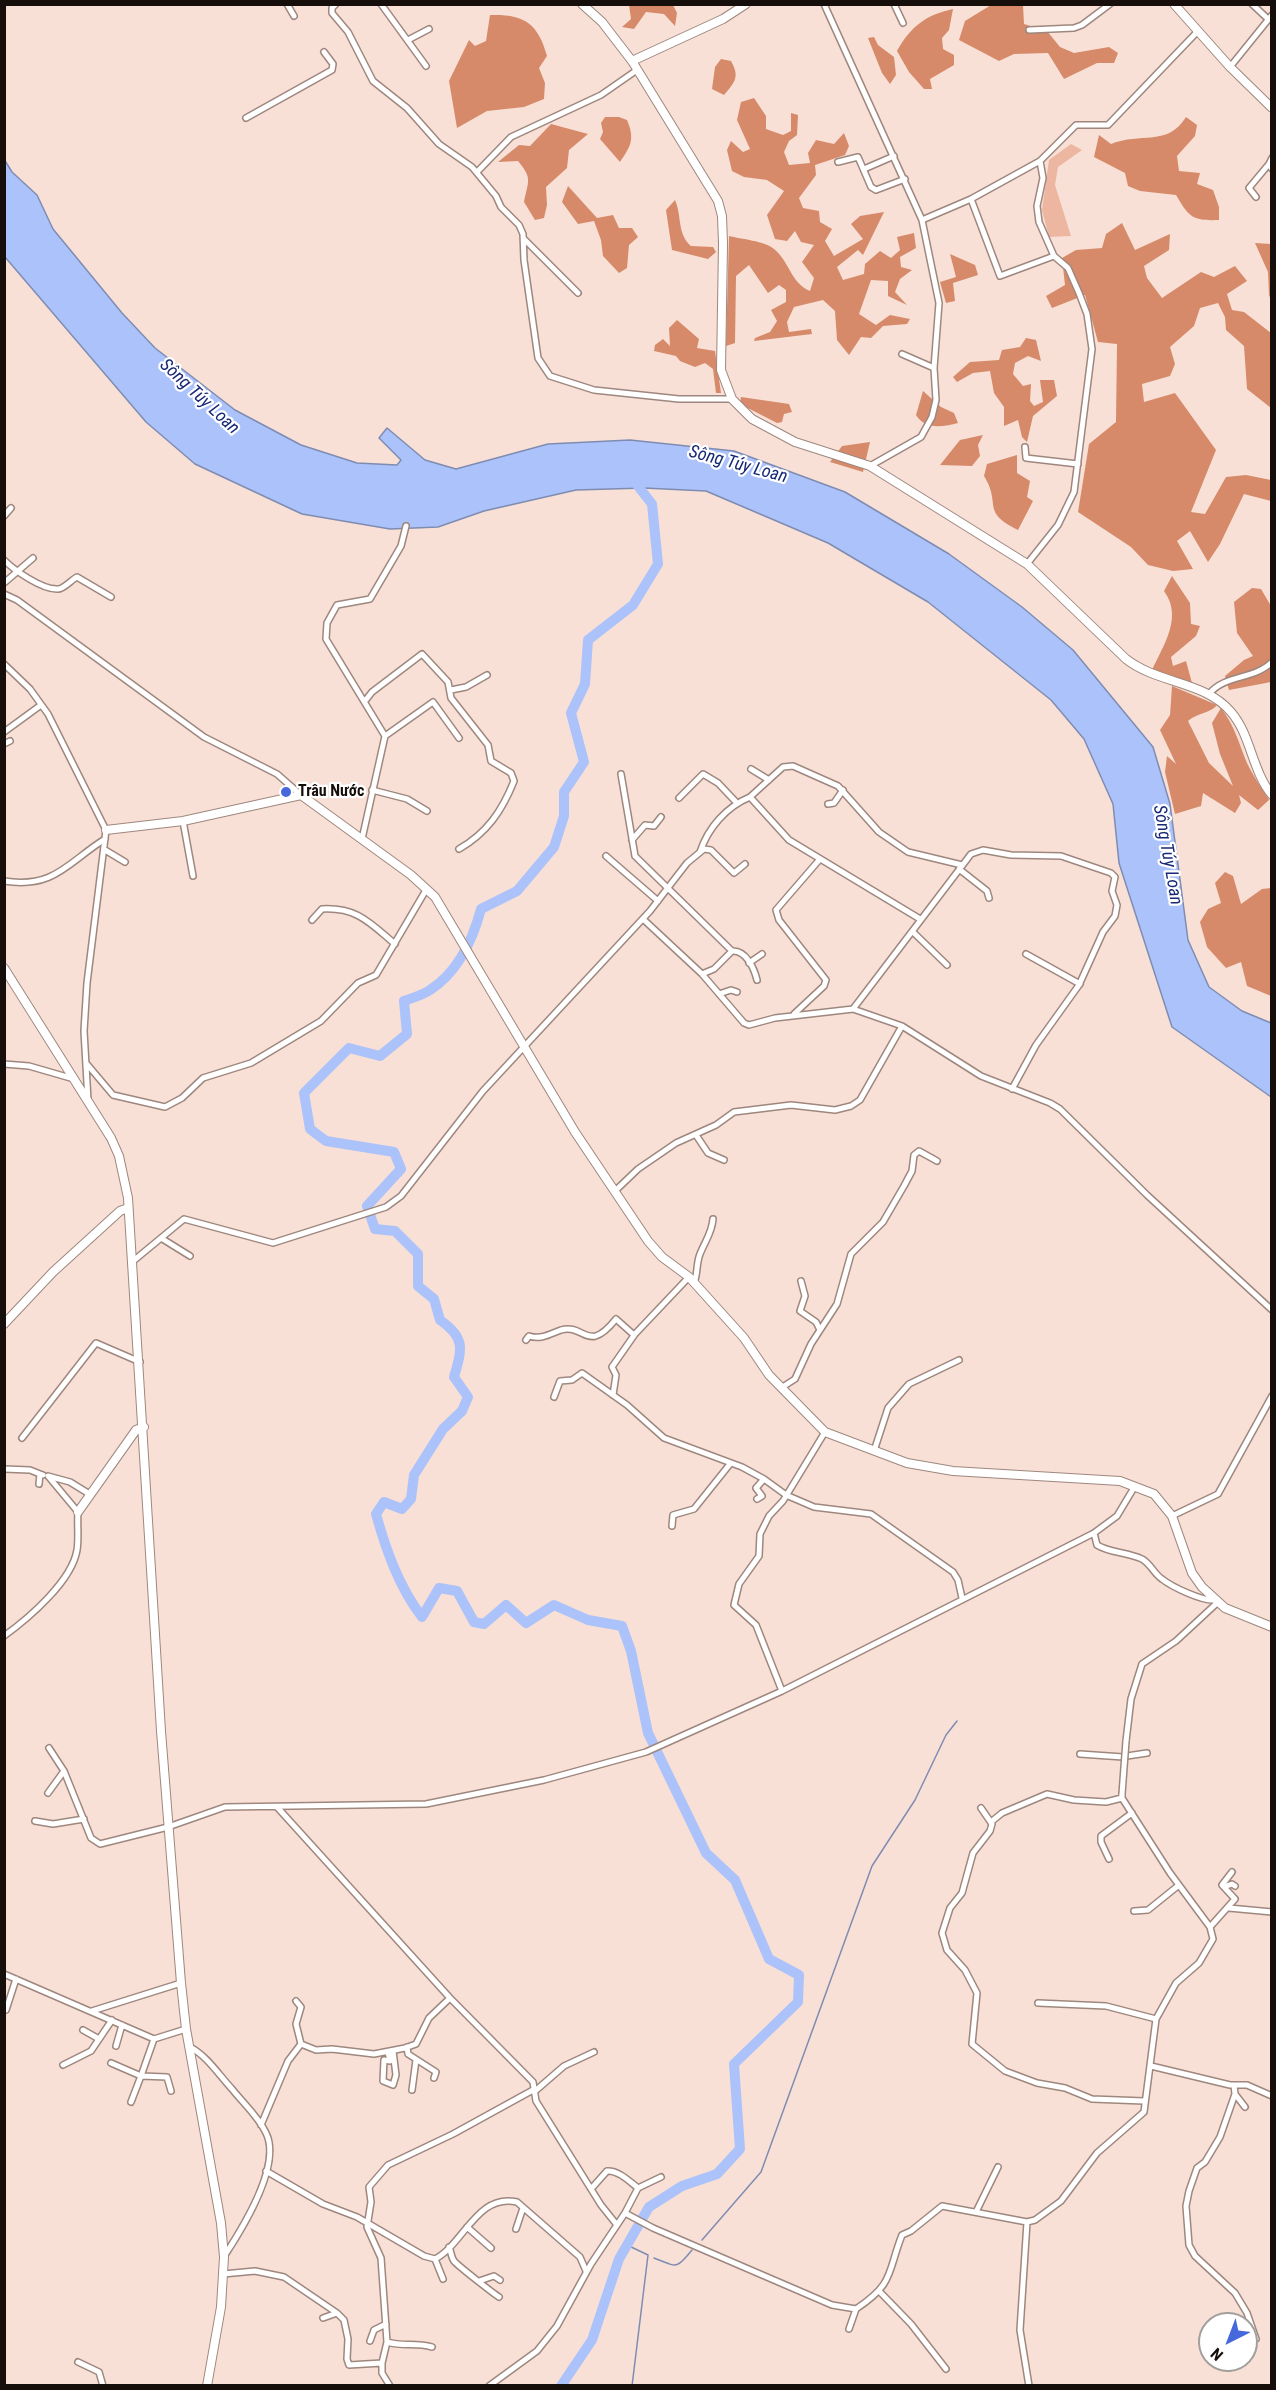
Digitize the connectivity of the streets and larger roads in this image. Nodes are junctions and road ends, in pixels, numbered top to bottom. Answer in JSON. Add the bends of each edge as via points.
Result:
{"nodes":[{"id":1,"x":287,"y":4,"type":"edge"},
{"id":2,"x":336,"y":4,"type":"edge"},
{"id":3,"x":381,"y":4,"type":"edge"},
{"id":4,"x":582,"y":4,"type":"edge"},
{"id":5,"x":746,"y":4,"type":"edge"},
{"id":6,"x":824,"y":4,"type":"edge"},
{"id":7,"x":894,"y":4,"type":"edge"},
{"id":8,"x":1110,"y":4,"type":"edge"},
{"id":9,"x":1174,"y":4,"type":"edge"},
{"id":10,"x":1252,"y":4,"type":"edge"},
{"id":11,"x":294,"y":16,"type":"dead end"},
{"id":12,"x":1270,"y":17,"type":"edge"},
{"id":13,"x":903,"y":23,"type":"dead end"},
{"id":14,"x":429,"y":29,"type":"dead end"},
{"id":15,"x":1029,"y":30,"type":"dead end"},
{"id":16,"x":1198,"y":31,"type":"junction"},
{"id":17,"x":408,"y":40,"type":"junction"},
{"id":18,"x":324,"y":52,"type":"dead end"},
{"id":19,"x":632,"y":61,"type":"junction"},
{"id":20,"x":426,"y":66,"type":"dead end"},
{"id":21,"x":1230,"y":67,"type":"junction"},
{"id":22,"x":637,"y":70,"type":"junction"},
{"id":23,"x":1272,"y":108,"type":"edge"},
{"id":24,"x":246,"y":118,"type":"dead end"},
{"id":25,"x":894,"y":156,"type":"junction"},
{"id":26,"x":1272,"y":158,"type":"edge"},
{"id":27,"x":1041,"y":161,"type":"junction"},
{"id":28,"x":838,"y":162,"type":"dead end"},
{"id":29,"x":1270,"y":166,"type":"edge"},
{"id":30,"x":864,"y":169,"type":"junction"},
{"id":31,"x":477,"y":172,"type":"junction"},
{"id":32,"x":904,"y":179,"type":"junction"},
{"id":33,"x":1256,"y":197,"type":"dead end"},
{"id":34,"x":971,"y":199,"type":"junction"},
{"id":35,"x":922,"y":220,"type":"junction"},
{"id":36,"x":524,"y":239,"type":"junction"},
{"id":37,"x":1054,"y":256,"type":"junction"},
{"id":38,"x":578,"y":293,"type":"dead end"},
{"id":39,"x":903,"y":354,"type":"dead end"},
{"id":40,"x":934,"y":368,"type":"junction"},
{"id":41,"x":732,"y":399,"type":"junction"},
{"id":42,"x":1025,"y":447,"type":"dead end"},
{"id":43,"x":1078,"y":464,"type":"junction"},
{"id":44,"x":870,"y":466,"type":"junction"},
{"id":45,"x":11,"y":508,"type":"dead end"},
{"id":46,"x":4,"y":516,"type":"edge"},
{"id":47,"x":406,"y":526,"type":"dead end"},
{"id":48,"x":33,"y":558,"type":"dead end"},
{"id":49,"x":4,"y":560,"type":"edge"},
{"id":50,"x":1027,"y":564,"type":"junction"},
{"id":51,"x":16,"y":571,"type":"junction"},
{"id":52,"x":4,"y":582,"type":"edge"},
{"id":53,"x":4,"y":594,"type":"edge"},
{"id":54,"x":111,"y":597,"type":"dead end"},
{"id":55,"x":1272,"y":662,"type":"edge"},
{"id":56,"x":4,"y":664,"type":"edge"},
{"id":57,"x":487,"y":675,"type":"dead end"},
{"id":58,"x":451,"y":690,"type":"junction"},
{"id":59,"x":1209,"y":694,"type":"junction"},
{"id":60,"x":365,"y":701,"type":"junction"},
{"id":61,"x":41,"y":705,"type":"junction"},
{"id":62,"x":4,"y":732,"type":"edge"},
{"id":63,"x":385,"y":736,"type":"junction"},
{"id":64,"x":459,"y":738,"type":"dead end"},
{"id":65,"x":751,"y":769,"type":"dead end"},
{"id":66,"x":621,"y":774,"type":"dead end"},
{"id":67,"x":769,"y":780,"type":"junction"},
{"id":68,"x":372,"y":790,"type":"junction"},
{"id":69,"x":843,"y":790,"type":"junction"},
{"id":70,"x":301,"y":795,"type":"junction"},
{"id":71,"x":1272,"y":795,"type":"edge"},
{"id":72,"x":750,"y":797,"type":"junction"},
{"id":73,"x":679,"y":798,"type":"dead end"},
{"id":74,"x":736,"y":802,"type":"junction"},
{"id":75,"x":828,"y":804,"type":"dead end"},
{"id":76,"x":427,"y":811,"type":"dead end"},
{"id":77,"x":661,"y":817,"type":"dead end"},
{"id":78,"x":183,"y":821,"type":"junction"},
{"id":79,"x":106,"y":835,"type":"junction"},
{"id":80,"x":362,"y":839,"type":"junction"},
{"id":81,"x":632,"y":840,"type":"junction"},
{"id":82,"x":459,"y":849,"type":"dead end"},
{"id":83,"x":105,"y":850,"type":"junction"},
{"id":84,"x":699,"y":854,"type":"junction"},
{"id":85,"x":606,"y":856,"type":"dead end"},
{"id":86,"x":820,"y":859,"type":"junction"},
{"id":87,"x":125,"y":862,"type":"dead end"},
{"id":88,"x":745,"y":864,"type":"dead end"},
{"id":89,"x":961,"y":867,"type":"junction"},
{"id":90,"x":193,"y":876,"type":"dead end"},
{"id":91,"x":4,"y":881,"type":"edge"},
{"id":92,"x":666,"y":889,"type":"junction"},
{"id":93,"x":426,"y":890,"type":"junction"},
{"id":94,"x":989,"y":898,"type":"dead end"},
{"id":95,"x":658,"y":901,"type":"junction"},
{"id":96,"x":643,"y":919,"type":"junction"},
{"id":97,"x":920,"y":919,"type":"junction"},
{"id":98,"x":312,"y":920,"type":"dead end"},
{"id":99,"x":913,"y":932,"type":"junction"},
{"id":100,"x":395,"y":944,"type":"junction"},
{"id":101,"x":732,"y":951,"type":"junction"},
{"id":102,"x":762,"y":954,"type":"dead end"},
{"id":103,"x":1026,"y":954,"type":"dead end"},
{"id":104,"x":749,"y":963,"type":"junction"},
{"id":105,"x":947,"y":965,"type":"dead end"},
{"id":106,"x":4,"y":968,"type":"edge"},
{"id":107,"x":702,"y":974,"type":"junction"},
{"id":108,"x":757,"y":980,"type":"dead end"},
{"id":109,"x":1080,"y":984,"type":"junction"},
{"id":110,"x":737,"y":992,"type":"dead end"},
{"id":111,"x":719,"y":994,"type":"junction"},
{"id":112,"x":853,"y":1009,"type":"junction"},
{"id":113,"x":793,"y":1016,"type":"junction"},
{"id":114,"x":902,"y":1026,"type":"junction"},
{"id":115,"x":525,"y":1046,"type":"junction"},
{"id":116,"x":86,"y":1061,"type":"junction"},
{"id":117,"x":4,"y":1064,"type":"edge"},
{"id":118,"x":74,"y":1079,"type":"junction"},
{"id":119,"x":1012,"y":1089,"type":"junction"},
{"id":120,"x":88,"y":1101,"type":"junction"},
{"id":121,"x":696,"y":1134,"type":"junction"},
{"id":122,"x":724,"y":1160,"type":"dead end"},
{"id":123,"x":937,"y":1161,"type":"dead end"},
{"id":124,"x":615,"y":1191,"type":"junction"},
{"id":125,"x":128,"y":1208,"type":"junction"},
{"id":126,"x":713,"y":1219,"type":"dead end"},
{"id":127,"x":161,"y":1238,"type":"junction"},
{"id":128,"x":190,"y":1256,"type":"dead end"},
{"id":129,"x":132,"y":1262,"type":"junction"},
{"id":130,"x":692,"y":1280,"type":"junction"},
{"id":131,"x":801,"y":1281,"type":"dead end"},
{"id":132,"x":1272,"y":1310,"type":"edge"},
{"id":133,"x":4,"y":1324,"type":"edge"},
{"id":134,"x":820,"y":1330,"type":"junction"},
{"id":135,"x":634,"y":1335,"type":"junction"},
{"id":136,"x":525,"y":1340,"type":"dead end"},
{"id":137,"x":959,"y":1360,"type":"dead end"},
{"id":138,"x":140,"y":1362,"type":"junction"},
{"id":139,"x":781,"y":1388,"type":"junction"},
{"id":140,"x":613,"y":1395,"type":"junction"},
{"id":141,"x":1272,"y":1396,"type":"edge"},
{"id":142,"x":554,"y":1397,"type":"dead end"},
{"id":143,"x":144,"y":1427,"type":"junction"},
{"id":144,"x":825,"y":1432,"type":"junction"},
{"id":145,"x":22,"y":1438,"type":"dead end"},
{"id":146,"x":874,"y":1451,"type":"junction"},
{"id":147,"x":730,"y":1464,"type":"junction"},
{"id":148,"x":4,"y":1469,"type":"edge"},
{"id":149,"x":40,"y":1474,"type":"junction"},
{"id":150,"x":48,"y":1476,"type":"junction"},
{"id":151,"x":764,"y":1479,"type":"junction"},
{"id":152,"x":39,"y":1485,"type":"dead end"},
{"id":153,"x":1135,"y":1486,"type":"junction"},
{"id":154,"x":91,"y":1495,"type":"junction"},
{"id":155,"x":786,"y":1495,"type":"junction"},
{"id":156,"x":757,"y":1499,"type":"dead end"},
{"id":157,"x":78,"y":1512,"type":"junction"},
{"id":158,"x":1172,"y":1516,"type":"junction"},
{"id":159,"x":672,"y":1526,"type":"dead end"},
{"id":160,"x":1094,"y":1533,"type":"junction"},
{"id":161,"x":962,"y":1598,"type":"junction"},
{"id":162,"x":1216,"y":1601,"type":"junction"},
{"id":163,"x":1272,"y":1627,"type":"edge"},
{"id":164,"x":4,"y":1636,"type":"edge"},
{"id":165,"x":782,"y":1690,"type":"junction"},
{"id":166,"x":49,"y":1748,"type":"dead end"},
{"id":167,"x":1147,"y":1753,"type":"dead end"},
{"id":168,"x":1080,"y":1754,"type":"dead end"},
{"id":169,"x":64,"y":1771,"type":"junction"},
{"id":170,"x":48,"y":1793,"type":"dead end"},
{"id":171,"x":1122,"y":1796,"type":"junction"},
{"id":172,"x":277,"y":1807,"type":"junction"},
{"id":173,"x":981,"y":1808,"type":"dead end"},
{"id":174,"x":1132,"y":1813,"type":"junction"},
{"id":175,"x":84,"y":1819,"type":"junction"},
{"id":176,"x":35,"y":1821,"type":"dead end"},
{"id":177,"x":991,"y":1822,"type":"junction"},
{"id":178,"x":168,"y":1827,"type":"junction"},
{"id":179,"x":1109,"y":1859,"type":"dead end"},
{"id":180,"x":1232,"y":1872,"type":"dead end"},
{"id":181,"x":1179,"y":1884,"type":"junction"},
{"id":182,"x":1235,"y":1886,"type":"dead end"},
{"id":183,"x":1224,"y":1887,"type":"junction"},
{"id":184,"x":1229,"y":1908,"type":"junction"},
{"id":185,"x":1134,"y":1911,"type":"dead end"},
{"id":186,"x":1272,"y":1912,"type":"edge"},
{"id":187,"x":1210,"y":1927,"type":"junction"},
{"id":188,"x":4,"y":1974,"type":"edge"},
{"id":189,"x":16,"y":1979,"type":"junction"},
{"id":190,"x":181,"y":1983,"type":"junction"},
{"id":191,"x":450,"y":1998,"type":"junction"},
{"id":192,"x":296,"y":2001,"type":"dead end"},
{"id":193,"x":1038,"y":2003,"type":"dead end"},
{"id":194,"x":6,"y":2010,"type":"dead end"},
{"id":195,"x":92,"y":2011,"type":"junction"},
{"id":196,"x":1156,"y":2019,"type":"junction"},
{"id":197,"x":112,"y":2020,"type":"junction"},
{"id":198,"x":122,"y":2025,"type":"junction"},
{"id":199,"x":186,"y":2029,"type":"junction"},
{"id":200,"x":83,"y":2030,"type":"dead end"},
{"id":201,"x":99,"y":2039,"type":"junction"},
{"id":202,"x":154,"y":2039,"type":"junction"},
{"id":203,"x":301,"y":2044,"type":"junction"},
{"id":204,"x":116,"y":2046,"type":"dead end"},
{"id":205,"x":189,"y":2046,"type":"junction"},
{"id":206,"x":407,"y":2048,"type":"junction"},
{"id":207,"x":390,"y":2051,"type":"junction"},
{"id":208,"x":594,"y":2052,"type":"dead end"},
{"id":209,"x":416,"y":2060,"type":"junction"},
{"id":210,"x":111,"y":2063,"type":"dead end"},
{"id":211,"x":63,"y":2065,"type":"dead end"},
{"id":212,"x":1151,"y":2066,"type":"junction"},
{"id":213,"x":141,"y":2076,"type":"junction"},
{"id":214,"x":434,"y":2078,"type":"dead end"},
{"id":215,"x":1234,"y":2085,"type":"junction"},
{"id":216,"x":412,"y":2090,"type":"dead end"},
{"id":217,"x":171,"y":2091,"type":"dead end"},
{"id":218,"x":534,"y":2091,"type":"junction"},
{"id":219,"x":1235,"y":2094,"type":"junction"},
{"id":220,"x":1272,"y":2096,"type":"edge"},
{"id":221,"x":131,"y":2102,"type":"dead end"},
{"id":222,"x":1144,"y":2102,"type":"junction"},
{"id":223,"x":1245,"y":2107,"type":"dead end"},
{"id":224,"x":261,"y":2126,"type":"junction"},
{"id":225,"x":998,"y":2167,"type":"dead end"},
{"id":226,"x":266,"y":2170,"type":"junction"},
{"id":227,"x":661,"y":2177,"type":"dead end"},
{"id":228,"x":638,"y":2188,"type":"junction"},
{"id":229,"x":591,"y":2189,"type":"junction"},
{"id":230,"x":524,"y":2208,"type":"junction"},
{"id":231,"x":976,"y":2212,"type":"junction"},
{"id":232,"x":625,"y":2213,"type":"junction"},
{"id":233,"x":367,"y":2222,"type":"junction"},
{"id":234,"x":1027,"y":2222,"type":"junction"},
{"id":235,"x":617,"y":2225,"type":"junction"},
{"id":236,"x":467,"y":2227,"type":"junction"},
{"id":237,"x":516,"y":2229,"type":"dead end"},
{"id":238,"x":449,"y":2247,"type":"junction"},
{"id":239,"x":491,"y":2248,"type":"dead end"},
{"id":240,"x":224,"y":2257,"type":"junction"},
{"id":241,"x":435,"y":2259,"type":"junction"},
{"id":242,"x":586,"y":2271,"type":"junction"},
{"id":243,"x":223,"y":2274,"type":"junction"},
{"id":244,"x":443,"y":2279,"type":"dead end"},
{"id":245,"x":500,"y":2280,"type":"dead end"},
{"id":246,"x":479,"y":2281,"type":"junction"},
{"id":247,"x":880,"y":2292,"type":"junction"},
{"id":248,"x":499,"y":2297,"type":"dead end"},
{"id":249,"x":856,"y":2309,"type":"junction"},
{"id":250,"x":1246,"y":2312,"type":"edge"},
{"id":251,"x":337,"y":2313,"type":"junction"},
{"id":252,"x":323,"y":2318,"type":"dead end"},
{"id":253,"x":386,"y":2324,"type":"junction"},
{"id":254,"x":849,"y":2329,"type":"dead end"},
{"id":255,"x":370,"y":2341,"type":"dead end"},
{"id":256,"x":387,"y":2342,"type":"junction"},
{"id":257,"x":432,"y":2347,"type":"dead end"},
{"id":258,"x":78,"y":2362,"type":"dead end"},
{"id":259,"x":382,"y":2363,"type":"junction"},
{"id":260,"x":946,"y":2369,"type":"dead end"},
{"id":261,"x":104,"y":2385,"type":"edge"},
{"id":262,"x":207,"y":2385,"type":"edge"},
{"id":263,"x":390,"y":2385,"type":"edge"},
{"id":264,"x":489,"y":2385,"type":"edge"},
{"id":265,"x":1029,"y":2385,"type":"edge"}],
"edges":[{"from":1,"to":11,"type":"street"},
{"from":2,"to":31,"type":"street","via":[[332,13],[348,32],[373,81],[407,108],[452,156]]},
{"from":3,"to":17,"type":"street"},
{"from":4,"to":19,"type":"street","via":[[602,22]]},
{"from":5,"to":19,"type":"street","via":[[723,19]]},
{"from":6,"to":25,"type":"street"},
{"from":7,"to":13,"type":"street"},
{"from":8,"to":15,"type":"street","via":[[1074,28]]},
{"from":9,"to":16,"type":"street"},
{"from":10,"to":12,"type":"street"},
{"from":12,"to":21,"type":"street"},
{"from":14,"to":17,"type":"street"},
{"from":16,"to":21,"type":"street"},
{"from":16,"to":27,"type":"street","via":[[1108,125],[1076,125]]},
{"from":17,"to":20,"type":"street"},
{"from":18,"to":24,"type":"street","via":[[333,64],[332,70]]},
{"from":19,"to":22,"type":"street"},
{"from":21,"to":23,"type":"street"},
{"from":22,"to":31,"type":"street","via":[[601,95],[511,137]]},
{"from":22,"to":41,"type":"street","via":[[721,208],[721,370]]},
{"from":25,"to":30,"type":"street"},
{"from":25,"to":32,"type":"street"},
{"from":26,"to":29,"type":"street"},
{"from":27,"to":34,"type":"street"},
{"from":27,"to":37,"type":"street","via":[[1043,178],[1037,214]]},
{"from":28,"to":30,"type":"street","via":[[856,156]]},
{"from":29,"to":33,"type":"street","via":[[1249,188]]},
{"from":30,"to":32,"type":"street","via":[[876,190]]},
{"from":31,"to":36,"type":"street","via":[[519,225]]},
{"from":32,"to":35,"type":"street"},
{"from":34,"to":35,"type":"street"},
{"from":34,"to":37,"type":"street","via":[[1000,276]]},
{"from":35,"to":40,"type":"street","via":[[939,303]]},
{"from":36,"to":38,"type":"street"},
{"from":36,"to":41,"type":"street","via":[[538,358],[550,376],[600,391],[679,399]]},
{"from":37,"to":43,"type":"street","via":[[1068,268],[1079,293],[1087,314],[1092,349]]},
{"from":39,"to":40,"type":"street"},
{"from":40,"to":44,"type":"street","via":[[936,400],[926,430],[895,454]]},
{"from":41,"to":44,"type":"street","via":[[752,419],[795,442]]},
{"from":42,"to":43,"type":"street","via":[[1026,458]]},
{"from":43,"to":50,"type":"street","via":[[1070,506]]},
{"from":44,"to":50,"type":"street"},
{"from":45,"to":46,"type":"street"},
{"from":47,"to":60,"type":"street","via":[[400,546],[370,599],[338,605],[327,623],[326,639]]},
{"from":48,"to":51,"type":"street"},
{"from":49,"to":51,"type":"street"},
{"from":50,"to":59,"type":"street","via":[[1134,664]]},
{"from":51,"to":52,"type":"street"},
{"from":51,"to":54,"type":"street","via":[[58,589],[77,577]]},
{"from":53,"to":70,"type":"street","via":[[204,737],[277,774]]},
{"from":55,"to":59,"type":"street","via":[[1253,673],[1220,683]]},
{"from":56,"to":61,"type":"street"},
{"from":57,"to":58,"type":"street"},
{"from":58,"to":60,"type":"street","via":[[441,672],[422,654]]},
{"from":58,"to":82,"type":"street","via":[[451,698],[488,745],[491,761],[514,778],[503,808],[479,838]]},
{"from":59,"to":71,"type":"street","via":[[1232,712]]},
{"from":60,"to":63,"type":"street"},
{"from":61,"to":62,"type":"street"},
{"from":61,"to":79,"type":"street"},
{"from":63,"to":64,"type":"street","via":[[433,702]]},
{"from":63,"to":68,"type":"street"},
{"from":65,"to":67,"type":"street"},
{"from":66,"to":81,"type":"street"},
{"from":67,"to":69,"type":"street","via":[[789,765]]},
{"from":67,"to":72,"type":"street"},
{"from":68,"to":76,"type":"street","via":[[407,799]]},
{"from":68,"to":80,"type":"street"},
{"from":69,"to":75,"type":"street","via":[[834,803]]},
{"from":69,"to":89,"type":"street","via":[[892,843],[925,858]]},
{"from":70,"to":78,"type":"street"},
{"from":70,"to":80,"type":"street"},
{"from":72,"to":74,"type":"street"},
{"from":72,"to":86,"type":"street","via":[[789,840]]},
{"from":73,"to":74,"type":"street","via":[[703,774]]},
{"from":74,"to":84,"type":"street","via":[[707,833]]},
{"from":77,"to":81,"type":"street","via":[[654,826],[645,825]]},
{"from":78,"to":79,"type":"street"},
{"from":78,"to":90,"type":"street"},
{"from":79,"to":83,"type":"street"},
{"from":79,"to":91,"type":"street","via":[[60,873],[29,882]]},
{"from":80,"to":93,"type":"street","via":[[411,874]]},
{"from":81,"to":92,"type":"street","via":[[636,856]]},
{"from":83,"to":87,"type":"street"},
{"from":83,"to":116,"type":"street","via":[[87,983]]},
{"from":84,"to":88,"type":"street","via":[[711,850],[734,873]]},
{"from":84,"to":92,"type":"street"},
{"from":85,"to":95,"type":"street"},
{"from":86,"to":97,"type":"street"},
{"from":86,"to":113,"type":"street","via":[[777,910],[779,920],[826,980]]},
{"from":89,"to":94,"type":"street","via":[[987,891]]},
{"from":89,"to":97,"type":"street"},
{"from":89,"to":109,"type":"street","via":[[970,854],[983,850],[1060,856],[1114,875],[1112,891],[1117,911]]},
{"from":92,"to":95,"type":"street"},
{"from":92,"to":101,"type":"street"},
{"from":93,"to":100,"type":"street"},
{"from":93,"to":115,"type":"street","via":[[435,897]]},
{"from":95,"to":96,"type":"street"},
{"from":96,"to":107,"type":"street"},
{"from":96,"to":115,"type":"street"},
{"from":97,"to":99,"type":"street"},
{"from":98,"to":100,"type":"street","via":[[322,909],[361,915]]},
{"from":99,"to":105,"type":"street"},
{"from":99,"to":112,"type":"street"},
{"from":100,"to":116,"type":"street","via":[[376,975],[358,983],[321,1021],[251,1063],[203,1078],[182,1098],[165,1107],[113,1095]]},
{"from":101,"to":104,"type":"street","via":[[740,951]]},
{"from":101,"to":107,"type":"street","via":[[714,969]]},
{"from":102,"to":104,"type":"street"},
{"from":103,"to":109,"type":"street"},
{"from":104,"to":108,"type":"street"},
{"from":106,"to":118,"type":"street"},
{"from":107,"to":111,"type":"street"},
{"from":109,"to":119,"type":"street","via":[[1036,1045]]},
{"from":110,"to":111,"type":"street"},
{"from":111,"to":113,"type":"street","via":[[730,1010],[749,1025]]},
{"from":112,"to":113,"type":"street"},
{"from":112,"to":114,"type":"street"},
{"from":114,"to":119,"type":"street","via":[[981,1076]]},
{"from":114,"to":121,"type":"street","via":[[860,1100],[851,1106],[836,1110],[782,1106],[734,1112],[728,1119]]},
{"from":115,"to":124,"type":"street"},
{"from":115,"to":127,"type":"street","via":[[466,1110],[401,1196],[375,1212],[273,1243],[184,1219]]},
{"from":116,"to":120,"type":"street"},
{"from":117,"to":118,"type":"street","via":[[29,1066]]},
{"from":118,"to":120,"type":"street"},
{"from":119,"to":132,"type":"street","via":[[1060,1109]]},
{"from":120,"to":125,"type":"street","via":[[119,1156]]},
{"from":121,"to":122,"type":"street","via":[[708,1153]]},
{"from":121,"to":124,"type":"street","via":[[638,1169]]},
{"from":123,"to":134,"type":"street","via":[[919,1151],[914,1155],[912,1171],[883,1222],[851,1254],[837,1304]]},
{"from":124,"to":130,"type":"street","via":[[648,1241]]},
{"from":125,"to":129,"type":"street"},
{"from":125,"to":133,"type":"street","via":[[53,1272]]},
{"from":126,"to":130,"type":"street"},
{"from":127,"to":128,"type":"street"},
{"from":127,"to":129,"type":"street"},
{"from":129,"to":138,"type":"street"},
{"from":130,"to":135,"type":"street"},
{"from":130,"to":139,"type":"street","via":[[744,1338]]},
{"from":131,"to":134,"type":"street","via":[[805,1296],[800,1311],[816,1322]]},
{"from":134,"to":139,"type":"street","via":[[795,1379]]},
{"from":135,"to":136,"type":"street","via":[[616,1319],[604,1334],[594,1337],[563,1329]]},
{"from":135,"to":140,"type":"street","via":[[612,1368],[616,1375]]},
{"from":137,"to":146,"type":"street","via":[[909,1384],[888,1408]]},
{"from":138,"to":143,"type":"street"},
{"from":138,"to":145,"type":"street","via":[[96,1343]]},
{"from":139,"to":144,"type":"street"},
{"from":140,"to":142,"type":"street","via":[[582,1373],[572,1380],[560,1381]]},
{"from":140,"to":147,"type":"street","via":[[664,1438]]},
{"from":141,"to":158,"type":"street","via":[[1218,1494]]},
{"from":143,"to":154,"type":"street","via":[[136,1430]]},
{"from":143,"to":178,"type":"street"},
{"from":144,"to":146,"type":"street"},
{"from":144,"to":155,"type":"street"},
{"from":146,"to":153,"type":"street","via":[[907,1463],[953,1472],[1107,1480]]},
{"from":147,"to":151,"type":"street"},
{"from":147,"to":159,"type":"street","via":[[694,1509],[673,1515]]},
{"from":148,"to":149,"type":"street"},
{"from":149,"to":150,"type":"street"},
{"from":149,"to":152,"type":"street"},
{"from":150,"to":154,"type":"street","via":[[70,1482]]},
{"from":150,"to":157,"type":"street"},
{"from":151,"to":155,"type":"street"},
{"from":151,"to":156,"type":"street","via":[[756,1488],[762,1496]]},
{"from":153,"to":158,"type":"street","via":[[1154,1494]]},
{"from":153,"to":160,"type":"street","via":[[1117,1516]]},
{"from":154,"to":157,"type":"street"},
{"from":155,"to":161,"type":"street","via":[[824,1510],[871,1514],[953,1572]]},
{"from":155,"to":165,"type":"street","via":[[760,1534],[759,1557],[739,1584],[734,1605],[756,1625]]},
{"from":157,"to":164,"type":"street","via":[[77,1553],[67,1576]]},
{"from":158,"to":162,"type":"street","via":[[1192,1573]]},
{"from":160,"to":161,"type":"street"},
{"from":160,"to":162,"type":"street","via":[[1097,1545],[1104,1549],[1130,1553],[1152,1566],[1162,1580],[1194,1596]]},
{"from":161,"to":165,"type":"street"},
{"from":162,"to":163,"type":"street","via":[[1239,1615]]},
{"from":162,"to":171,"type":"street","bridge":true,"via":[[1176,1641],[1142,1664],[1131,1698]]},
{"from":165,"to":172,"type":"street","via":[[646,1752],[544,1780],[426,1804]]},
{"from":166,"to":169,"type":"street"},
{"from":167,"to":168,"type":"street"},
{"from":169,"to":170,"type":"street"},
{"from":169,"to":175,"type":"street"},
{"from":171,"to":174,"type":"street"},
{"from":171,"to":177,"type":"street","via":[[1106,1802],[1047,1794],[1002,1813]]},
{"from":172,"to":178,"type":"street","via":[[225,1807]]},
{"from":172,"to":191,"type":"street"},
{"from":173,"to":177,"type":"street"},
{"from":174,"to":179,"type":"street","via":[[1101,1836]]},
{"from":174,"to":181,"type":"street"},
{"from":175,"to":176,"type":"street","via":[[52,1824]]},
{"from":175,"to":178,"type":"street","via":[[91,1838],[100,1844]]},
{"from":177,"to":222,"type":"street","via":[[990,1831],[972,1853],[962,1893],[950,1908],[942,1933],[947,1950],[965,1970],[977,1993],[972,2044],[1005,2071],[1037,2083],[1065,2088],[1092,2099]]},
{"from":178,"to":190,"type":"street"},
{"from":180,"to":183,"type":"street","via":[[1222,1882]]},
{"from":181,"to":185,"type":"street","via":[[1148,1911]]},
{"from":181,"to":187,"type":"street"},
{"from":182,"to":183,"type":"street"},
{"from":183,"to":184,"type":"street","via":[[1235,1897]]},
{"from":184,"to":186,"type":"street"},
{"from":184,"to":187,"type":"street"},
{"from":187,"to":196,"type":"street","via":[[1214,1939],[1208,1951],[1176,1983]]},
{"from":188,"to":189,"type":"street"},
{"from":189,"to":194,"type":"street"},
{"from":189,"to":195,"type":"street"},
{"from":190,"to":195,"type":"street"},
{"from":190,"to":199,"type":"street"},
{"from":191,"to":206,"type":"street","via":[[429,2018],[416,2044]]},
{"from":191,"to":218,"type":"street","via":[[533,2082]]},
{"from":192,"to":203,"type":"street","via":[[301,2007],[296,2024]]},
{"from":193,"to":196,"type":"street","via":[[1106,2006]]},
{"from":195,"to":197,"type":"street"},
{"from":196,"to":212,"type":"street"},
{"from":197,"to":198,"type":"street"},
{"from":197,"to":201,"type":"street"},
{"from":198,"to":202,"type":"street"},
{"from":198,"to":204,"type":"street"},
{"from":199,"to":202,"type":"street"},
{"from":199,"to":205,"type":"street"},
{"from":200,"to":201,"type":"street"},
{"from":201,"to":211,"type":"street","via":[[91,2051]]},
{"from":202,"to":213,"type":"street"},
{"from":203,"to":207,"type":"street","via":[[316,2050],[374,2054]]},
{"from":203,"to":224,"type":"street","via":[[288,2061]]},
{"from":205,"to":224,"type":"street","via":[[207,2061]]},
{"from":205,"to":240,"type":"street"},
{"from":206,"to":207,"type":"street"},
{"from":206,"to":209,"type":"street"},
{"from":207,"to":207,"type":"street","via":[[396,2075],[393,2085],[383,2082],[384,2060],[390,2061]]},
{"from":208,"to":218,"type":"street","via":[[564,2066]]},
{"from":209,"to":214,"type":"street","via":[[436,2072]]},
{"from":209,"to":216,"type":"street"},
{"from":210,"to":213,"type":"street"},
{"from":212,"to":215,"type":"street"},
{"from":212,"to":222,"type":"street"},
{"from":213,"to":217,"type":"street","via":[[167,2077]]},
{"from":213,"to":221,"type":"street"},
{"from":215,"to":219,"type":"street"},
{"from":215,"to":220,"type":"street","via":[[1247,2085]]},
{"from":218,"to":229,"type":"street","via":[[536,2101]]},
{"from":218,"to":233,"type":"street","via":[[384,2168],[369,2187]]},
{"from":219,"to":223,"type":"street"},
{"from":219,"to":250,"type":"street","via":[[1220,2137],[1197,2168],[1186,2206],[1193,2253],[1225,2282]]},
{"from":222,"to":234,"type":"street","via":[[1144,2112],[1097,2153],[1065,2197]]},
{"from":224,"to":226,"type":"street","via":[[269,2146]]},
{"from":225,"to":231,"type":"street"},
{"from":226,"to":233,"type":"street","via":[[323,2204]]},
{"from":226,"to":240,"type":"street","via":[[250,2214]]},
{"from":227,"to":228,"type":"street"},
{"from":228,"to":229,"type":"street","via":[[613,2170],[607,2170]]},
{"from":228,"to":232,"type":"street"},
{"from":229,"to":235,"type":"street"},
{"from":230,"to":236,"type":"street","via":[[517,2202],[500,2202],[484,2208]]},
{"from":230,"to":237,"type":"street"},
{"from":230,"to":242,"type":"street","via":[[580,2257]]},
{"from":231,"to":234,"type":"street"},
{"from":231,"to":247,"type":"street","via":[[942,2206],[902,2235],[894,2254],[895,2265]]},
{"from":232,"to":235,"type":"street"},
{"from":232,"to":249,"type":"street","via":[[832,2305]]},
{"from":233,"to":241,"type":"street"},
{"from":233,"to":253,"type":"street","via":[[367,2231],[381,2258]]},
{"from":234,"to":265,"type":"street","via":[[1020,2330]]},
{"from":235,"to":242,"type":"street"},
{"from":236,"to":238,"type":"street"},
{"from":236,"to":239,"type":"street"},
{"from":238,"to":241,"type":"street"},
{"from":238,"to":246,"type":"street","via":[[454,2262]]},
{"from":240,"to":243,"type":"street"},
{"from":241,"to":244,"type":"street"},
{"from":242,"to":264,"type":"street","via":[[557,2326],[537,2351]]},
{"from":243,"to":251,"type":"street","via":[[255,2271],[284,2277]]},
{"from":243,"to":262,"type":"street"},
{"from":245,"to":246,"type":"street","via":[[494,2276]]},
{"from":246,"to":248,"type":"street"},
{"from":247,"to":249,"type":"street"},
{"from":247,"to":260,"type":"street"},
{"from":249,"to":254,"type":"street"},
{"from":251,"to":252,"type":"street"},
{"from":251,"to":259,"type":"street","via":[[344,2320],[349,2365]]},
{"from":253,"to":255,"type":"street","via":[[374,2330]]},
{"from":253,"to":256,"type":"street"},
{"from":256,"to":257,"type":"street"},
{"from":256,"to":259,"type":"street"},
{"from":258,"to":261,"type":"street","via":[[99,2372]]},
{"from":259,"to":263,"type":"street","via":[[382,2373]]}]}
